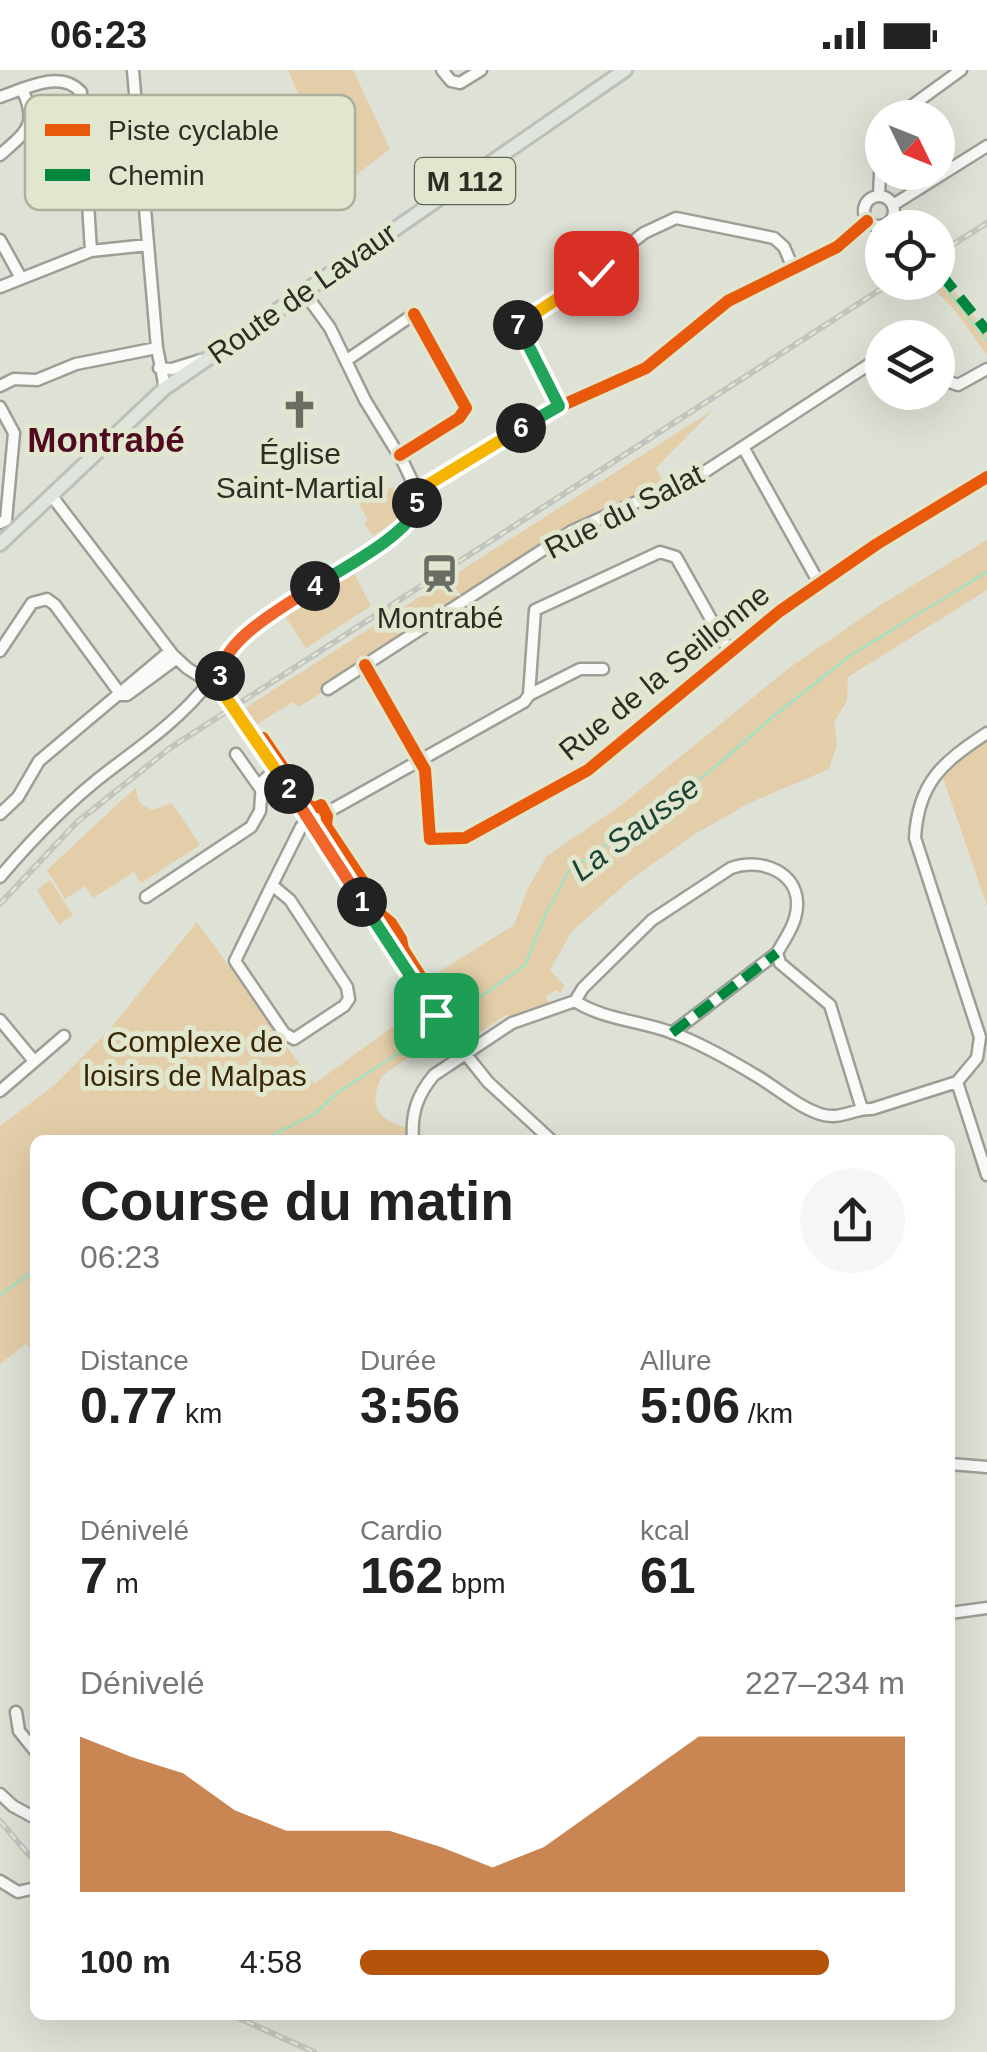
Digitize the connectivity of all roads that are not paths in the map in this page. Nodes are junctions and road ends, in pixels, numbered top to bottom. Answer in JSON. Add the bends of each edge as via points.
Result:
{"nodes":[{"id":1,"x":134,"y":70,"type":"edge"},
{"id":2,"x":442,"y":70,"type":"edge"},
{"id":3,"x":480,"y":70,"type":"edge"},
{"id":4,"x":626,"y":70,"type":"edge"},
{"id":5,"x":961,"y":70,"type":"edge"},
{"id":6,"x":22,"y":90,"type":"junction"},
{"id":7,"x":81,"y":95,"type":"edge"},
{"id":8,"x":136,"y":95,"type":"edge"},
{"id":9,"x":25,"y":96,"type":"edge"},
{"id":10,"x":0,"y":98,"type":"edge"},
{"id":11,"x":920,"y":100,"type":"edge"},
{"id":12,"x":25,"y":132,"type":"edge"},
{"id":13,"x":987,"y":146,"type":"edge"},
{"id":14,"x":0,"y":155,"type":"edge"},
{"id":15,"x":879,"y":190,"type":"edge"},
{"id":16,"x":879,"y":195,"type":"junction"},
{"id":17,"x":893,"y":204,"type":"junction"},
{"id":18,"x":88,"y":210,"type":"edge"},
{"id":19,"x":145,"y":210,"type":"edge"},
{"id":20,"x":893,"y":210,"type":"edge"},
{"id":21,"x":865,"y":211,"type":"edge"},
{"id":22,"x":865,"y":223,"type":"edge"},
{"id":23,"x":0,"y":240,"type":"edge"},
{"id":24,"x":148,"y":245,"type":"junction"},
{"id":25,"x":91,"y":252,"type":"junction"},
{"id":26,"x":794,"y":268,"type":"junction"},
{"id":27,"x":21,"y":278,"type":"junction"},
{"id":28,"x":0,"y":287,"type":"edge"},
{"id":29,"x":304,"y":292,"type":"junction"},
{"id":30,"x":154,"y":348,"type":"junction"},
{"id":31,"x":207,"y":358,"type":"junction"},
{"id":32,"x":348,"y":360,"type":"junction"},
{"id":33,"x":865,"y":367,"type":"edge"},
{"id":34,"x":159,"y":368,"type":"junction"},
{"id":35,"x":987,"y":369,"type":"edge"},
{"id":36,"x":955,"y":384,"type":"edge"},
{"id":37,"x":0,"y":386,"type":"edge"},
{"id":38,"x":165,"y":388,"type":"junction"},
{"id":39,"x":559,"y":406,"type":"junction"},
{"id":40,"x":0,"y":407,"type":"edge"},
{"id":41,"x":743,"y":447,"type":"junction"},
{"id":42,"x":400,"y":455,"type":"junction"},
{"id":43,"x":987,"y":477,"type":"edge"},
{"id":44,"x":416,"y":492,"type":"junction"},
{"id":45,"x":51,"y":495,"type":"junction"},
{"id":46,"x":3,"y":521,"type":"edge"},
{"id":47,"x":0,"y":544,"type":"edge"},
{"id":48,"x":820,"y":583,"type":"junction"},
{"id":49,"x":0,"y":651,"type":"edge"},
{"id":50,"x":730,"y":653,"type":"junction"},
{"id":51,"x":173,"y":655,"type":"junction"},
{"id":52,"x":365,"y":665,"type":"junction"},
{"id":53,"x":603,"y":669,"type":"dead end"},
{"id":54,"x":211,"y":683,"type":"junction"},
{"id":55,"x":328,"y":689,"type":"dead end"},
{"id":56,"x":529,"y":694,"type":"junction"},
{"id":57,"x":121,"y":695,"type":"junction"},
{"id":58,"x":987,"y":733,"type":"edge"},
{"id":59,"x":236,"y":754,"type":"dead end"},
{"id":60,"x":419,"y":760,"type":"junction"},
{"id":61,"x":276,"y":769,"type":"junction"},
{"id":62,"x":260,"y":788,"type":"junction"},
{"id":63,"x":0,"y":814,"type":"edge"},
{"id":64,"x":311,"y":824,"type":"junction"},
{"id":65,"x":0,"y":877,"type":"edge"},
{"id":66,"x":272,"y":885,"type":"junction"},
{"id":67,"x":146,"y":896,"type":"dead end"},
{"id":68,"x":777,"y":953,"type":"junction"},
{"id":69,"x":575,"y":1001,"type":"junction"},
{"id":70,"x":0,"y":1020,"type":"edge"},
{"id":71,"x":672,"y":1033,"type":"junction"},
{"id":72,"x":64,"y":1036,"type":"dead end"},
{"id":73,"x":464,"y":1054,"type":"junction"},
{"id":74,"x":34,"y":1061,"type":"junction"},
{"id":75,"x":957,"y":1082,"type":"junction"},
{"id":76,"x":0,"y":1090,"type":"edge"},
{"id":77,"x":862,"y":1108,"type":"junction"},
{"id":78,"x":413,"y":1135,"type":"edge"},
{"id":79,"x":546,"y":1135,"type":"edge"},
{"id":80,"x":987,"y":1175,"type":"edge"},
{"id":81,"x":955,"y":1464,"type":"edge"},
{"id":82,"x":987,"y":1467,"type":"edge"},
{"id":83,"x":987,"y":1608,"type":"edge"},
{"id":84,"x":955,"y":1612,"type":"edge"},
{"id":85,"x":16,"y":1712,"type":"dead end"},
{"id":86,"x":30,"y":1744,"type":"edge"},
{"id":87,"x":0,"y":1794,"type":"edge"},
{"id":88,"x":30,"y":1815,"type":"edge"},
{"id":89,"x":0,"y":1881,"type":"edge"},
{"id":90,"x":30,"y":1889,"type":"edge"}],
"edges":[{"from":1,"to":8,"type":"street"},
{"from":2,"to":3,"type":"street","via":[[460,82]]},
{"from":4,"to":29,"type":"main road","name":"Route de Lavaur","number":"M 112"},
{"from":5,"to":11,"type":"street"},
{"from":6,"to":7,"type":"street","via":[[63,74]]},
{"from":6,"to":9,"type":"street"},
{"from":6,"to":10,"type":"street"},
{"from":12,"to":14,"type":"street"},
{"from":13,"to":17,"type":"street"},
{"from":15,"to":16,"type":"street"},
{"from":16,"to":17,"type":"street"},
{"from":16,"to":21,"type":"street"},
{"from":17,"to":20,"type":"street"},
{"from":18,"to":25,"type":"street"},
{"from":19,"to":24,"type":"street"},
{"from":22,"to":26,"type":"street","via":[[837,247]]},
{"from":23,"to":27,"type":"street"},
{"from":24,"to":25,"type":"street"},
{"from":24,"to":30,"type":"street"},
{"from":25,"to":27,"type":"street"},
{"from":26,"to":39,"type":"street","via":[[728,300],[646,368]]},
{"from":26,"to":39,"type":"street","via":[[784,247],[759,234],[688,218],[644,233],[518,325]]},
{"from":27,"to":28,"type":"street"},
{"from":29,"to":31,"type":"main road","name":"Route de Lavaur","number":"M 112"},
{"from":29,"to":32,"type":"street"},
{"from":30,"to":34,"type":"street"},
{"from":30,"to":37,"type":"street"},
{"from":31,"to":34,"type":"street"},
{"from":31,"to":38,"type":"main road","name":"Route de Lavaur","number":"M 112"},
{"from":32,"to":42,"type":"street"},
{"from":32,"to":42,"type":"street","via":[[414,314],[466,408]]},
{"from":33,"to":41,"type":"street","name":"Rue du Salat"},
{"from":34,"to":38,"type":"street"},
{"from":35,"to":36,"type":"street"},
{"from":38,"to":45,"type":"main road","name":"Route de Lavaur","number":"M 112"},
{"from":39,"to":44,"type":"street"},
{"from":40,"to":46,"type":"street","via":[[14,433]]},
{"from":41,"to":48,"type":"street"},
{"from":41,"to":52,"type":"street","name":"Rue du Salat","via":[[706,471],[572,531]]},
{"from":42,"to":44,"type":"street"},
{"from":43,"to":48,"type":"street","name":"Rue de la Seillonne"},
{"from":44,"to":54,"type":"street","via":[[416,512],[401,530],[270,616],[234,646]]},
{"from":45,"to":47,"type":"main road","name":"Route de Lavaur","number":"M 112"},
{"from":45,"to":51,"type":"street"},
{"from":48,"to":50,"type":"street","name":"Rue de la Seillonne"},
{"from":49,"to":57,"type":"street","via":[[32,603],[47,600]]},
{"from":50,"to":56,"type":"street","via":[[676,557],[660,552],[535,610]]},
{"from":50,"to":60,"type":"street","name":"Rue de la Seillonne","via":[[588,770],[465,838],[430,839]]},
{"from":51,"to":54,"type":"street"},
{"from":51,"to":57,"type":"street"},
{"from":52,"to":55,"type":"street","name":"Rue du Salat"},
{"from":52,"to":60,"type":"street"},
{"from":53,"to":56,"type":"street","via":[[580,670]]},
{"from":54,"to":61,"type":"street"},
{"from":54,"to":65,"type":"street","via":[[170,725],[60,812]]},
{"from":56,"to":60,"type":"street"},
{"from":57,"to":63,"type":"street","via":[[39,761],[18,798]]},
{"from":58,"to":75,"type":"street","via":[[940,769],[916,820],[916,848],[980,1037],[977,1058]]},
{"from":59,"to":62,"type":"street"},
{"from":60,"to":64,"type":"street"},
{"from":61,"to":62,"type":"street"},
{"from":61,"to":64,"type":"street"},
{"from":62,"to":67,"type":"street","via":[[260,811],[251,827]]},
{"from":64,"to":66,"type":"street"},
{"from":64,"to":73,"type":"street"},
{"from":66,"to":66,"type":"street","via":[[235,961],[294,1039],[344,1006],[349,994],[290,900]]},
{"from":68,"to":69,"type":"street","via":[[796,917],[794,886],[779,870],[745,864],[652,920]]},
{"from":68,"to":71,"type":"street"},
{"from":68,"to":77,"type":"street","via":[[784,969],[830,1005]]},
{"from":69,"to":71,"type":"street"},
{"from":69,"to":73,"type":"street","via":[[512,1024]]},
{"from":70,"to":74,"type":"street"},
{"from":71,"to":77,"type":"street","via":[[821,1114],[841,1117]]},
{"from":72,"to":74,"type":"street"},
{"from":73,"to":78,"type":"street","via":[[424,1086]]},
{"from":73,"to":79,"type":"street"},
{"from":74,"to":76,"type":"street"},
{"from":75,"to":77,"type":"street"},
{"from":75,"to":80,"type":"street"},
{"from":81,"to":82,"type":"street"},
{"from":83,"to":84,"type":"street"},
{"from":85,"to":86,"type":"street"},
{"from":87,"to":88,"type":"street"},
{"from":89,"to":90,"type":"street","via":[[18,1892]]}]}
